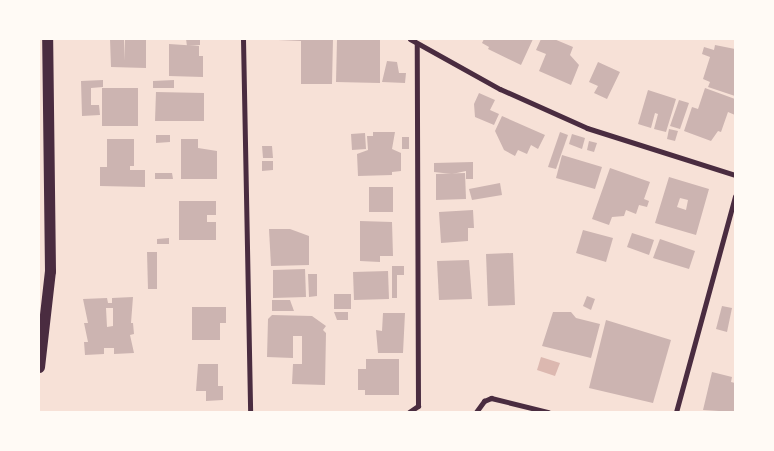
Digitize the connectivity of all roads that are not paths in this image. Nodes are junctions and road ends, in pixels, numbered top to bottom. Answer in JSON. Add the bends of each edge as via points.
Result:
{"nodes":[{"id":1,"x":47,"y":39,"type":"edge"},
{"id":2,"x":243,"y":39,"type":"edge"},
{"id":3,"x":410,"y":39,"type":"edge"},
{"id":4,"x":417,"y":44,"type":"junction"},
{"id":5,"x":735,"y":175,"type":"edge"},
{"id":6,"x":735,"y":196,"type":"edge"},
{"id":7,"x":39,"y":367,"type":"edge"},
{"id":8,"x":250,"y":412,"type":"edge"},
{"id":9,"x":409,"y":412,"type":"edge"},
{"id":10,"x":476,"y":412,"type":"edge"},
{"id":11,"x":547,"y":412,"type":"edge"},
{"id":12,"x":676,"y":412,"type":"edge"}],
"edges":[{"from":1,"to":7,"type":"highway","via":[[50,271]]},
{"from":2,"to":8,"type":"street"},
{"from":3,"to":4,"type":"street"},
{"from":4,"to":5,"type":"street","via":[[500,89],[587,128]]},
{"from":4,"to":9,"type":"street","via":[[418,406]]},
{"from":6,"to":12,"type":"street"},
{"from":10,"to":11,"type":"street","via":[[484,401],[495,398]]}]}
